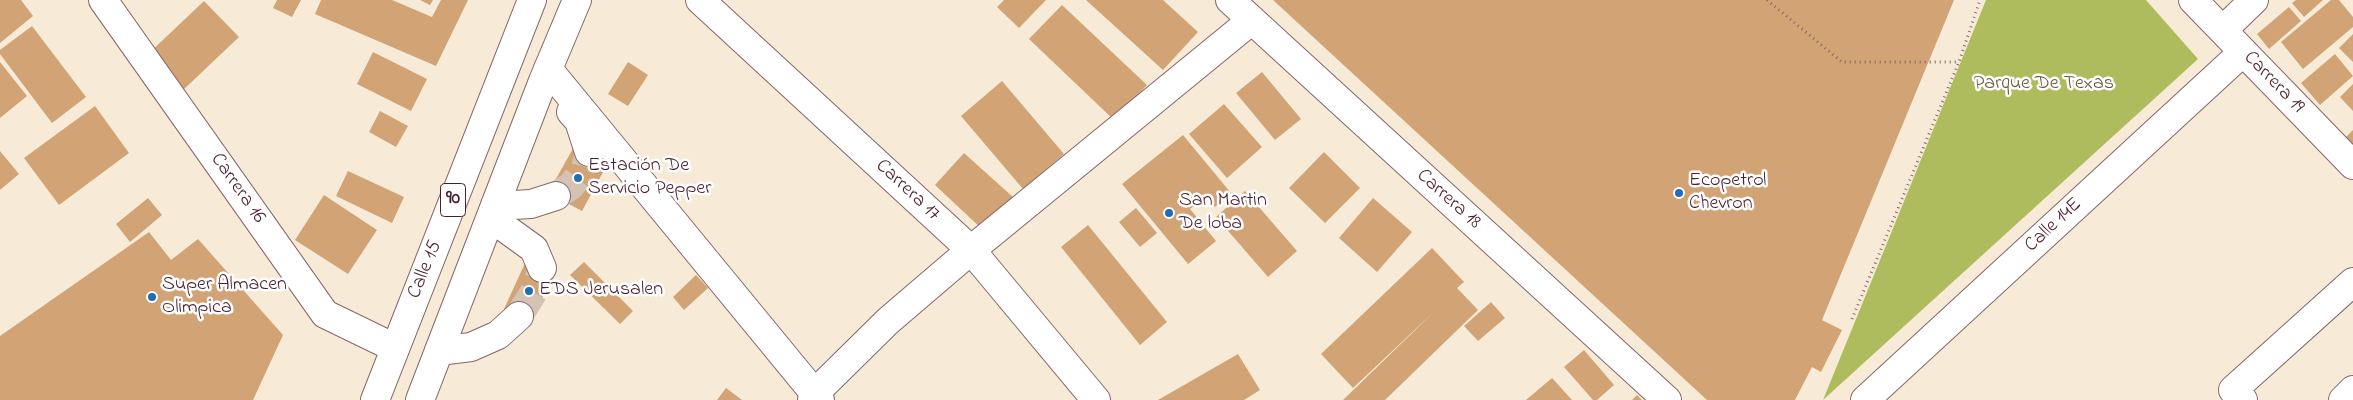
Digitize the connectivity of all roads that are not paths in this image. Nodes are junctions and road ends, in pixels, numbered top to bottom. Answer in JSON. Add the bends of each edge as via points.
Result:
{"nodes":[{"id":1,"x":104,"y":0,"type":"edge"},
{"id":2,"x":532,"y":0,"type":"edge"},
{"id":3,"x":577,"y":0,"type":"edge"},
{"id":4,"x":700,"y":0,"type":"edge"},
{"id":5,"x":1230,"y":0,"type":"edge"},
{"id":6,"x":2193,"y":0,"type":"edge"},
{"id":7,"x":2254,"y":0,"type":"edge"},
{"id":8,"x":1252,"y":20,"type":"junction"},
{"id":9,"x":2223,"y":30,"type":"junction"},
{"id":10,"x":2243,"y":52,"type":"junction"},
{"id":11,"x":546,"y":75,"type":"junction"},
{"id":12,"x":2353,"y":165,"type":"edge"},
{"id":13,"x":556,"y":196,"type":"tunnel mouth"},
{"id":14,"x":493,"y":212,"type":"junction"},
{"id":15,"x":971,"y":250,"type":"junction"},
{"id":16,"x":542,"y":268,"type":"dead end"},
{"id":17,"x":2353,"y":282,"type":"edge"},
{"id":18,"x":519,"y":316,"type":"tunnel mouth"},
{"id":19,"x":395,"y":348,"type":"junction"},
{"id":20,"x":439,"y":352,"type":"junction"},
{"id":21,"x":2353,"y":390,"type":"edge"},
{"id":22,"x":2233,"y":397,"type":"edge"},
{"id":23,"x":816,"y":398,"type":"edge"},
{"id":24,"x":375,"y":400,"type":"edge"},
{"id":25,"x":420,"y":400,"type":"edge"},
{"id":26,"x":1096,"y":400,"type":"edge"},
{"id":27,"x":1666,"y":400,"type":"edge"},
{"id":28,"x":1865,"y":400,"type":"edge"},
{"id":29,"x":2343,"y":400,"type":"edge"}],
"edges":[{"from":1,"to":19,"type":"main road","name":"Carrera 16","via":[[325,314]]},
{"from":2,"to":19,"type":"main road","name":"Calle 15","number":"90"},
{"from":3,"to":11,"type":"main road","name":"Calle 15","number":"90"},
{"from":4,"to":15,"type":"main road","name":"Carrera 17"},
{"from":5,"to":8,"type":"main road","name":"Carrera 18"},
{"from":6,"to":9,"type":"main road","name":"Carrera 19"},
{"from":7,"to":9,"type":"main road"},
{"from":8,"to":15,"type":"main road"},
{"from":8,"to":27,"type":"main road","name":"Carrera 18"},
{"from":9,"to":10,"type":"main road","name":"Carrera 19"},
{"from":10,"to":12,"type":"main road","name":"Carrera 19"},
{"from":10,"to":28,"type":"main road","name":"Calle 14E"},
{"from":11,"to":14,"type":"main road","name":"Calle 15","number":"90"},
{"from":11,"to":23,"type":"main road","via":[[596,144]]},
{"from":13,"to":14,"type":"main road"},
{"from":14,"to":16,"type":"main road","via":[[534,250]]},
{"from":14,"to":20,"type":"main road","name":"Calle 15","number":"90"},
{"from":15,"to":23,"type":"main road","via":[[888,321]]},
{"from":15,"to":26,"type":"main road","name":"Carrera 17"},
{"from":17,"to":22,"type":"main road"},
{"from":18,"to":20,"type":"main road","via":[[498,335],[471,347]]},
{"from":19,"to":24,"type":"main road","name":"Calle 15","number":"90"},
{"from":20,"to":25,"type":"main road","name":"Calle 15","number":"90"},
{"from":21,"to":29,"type":"main road"}]}
